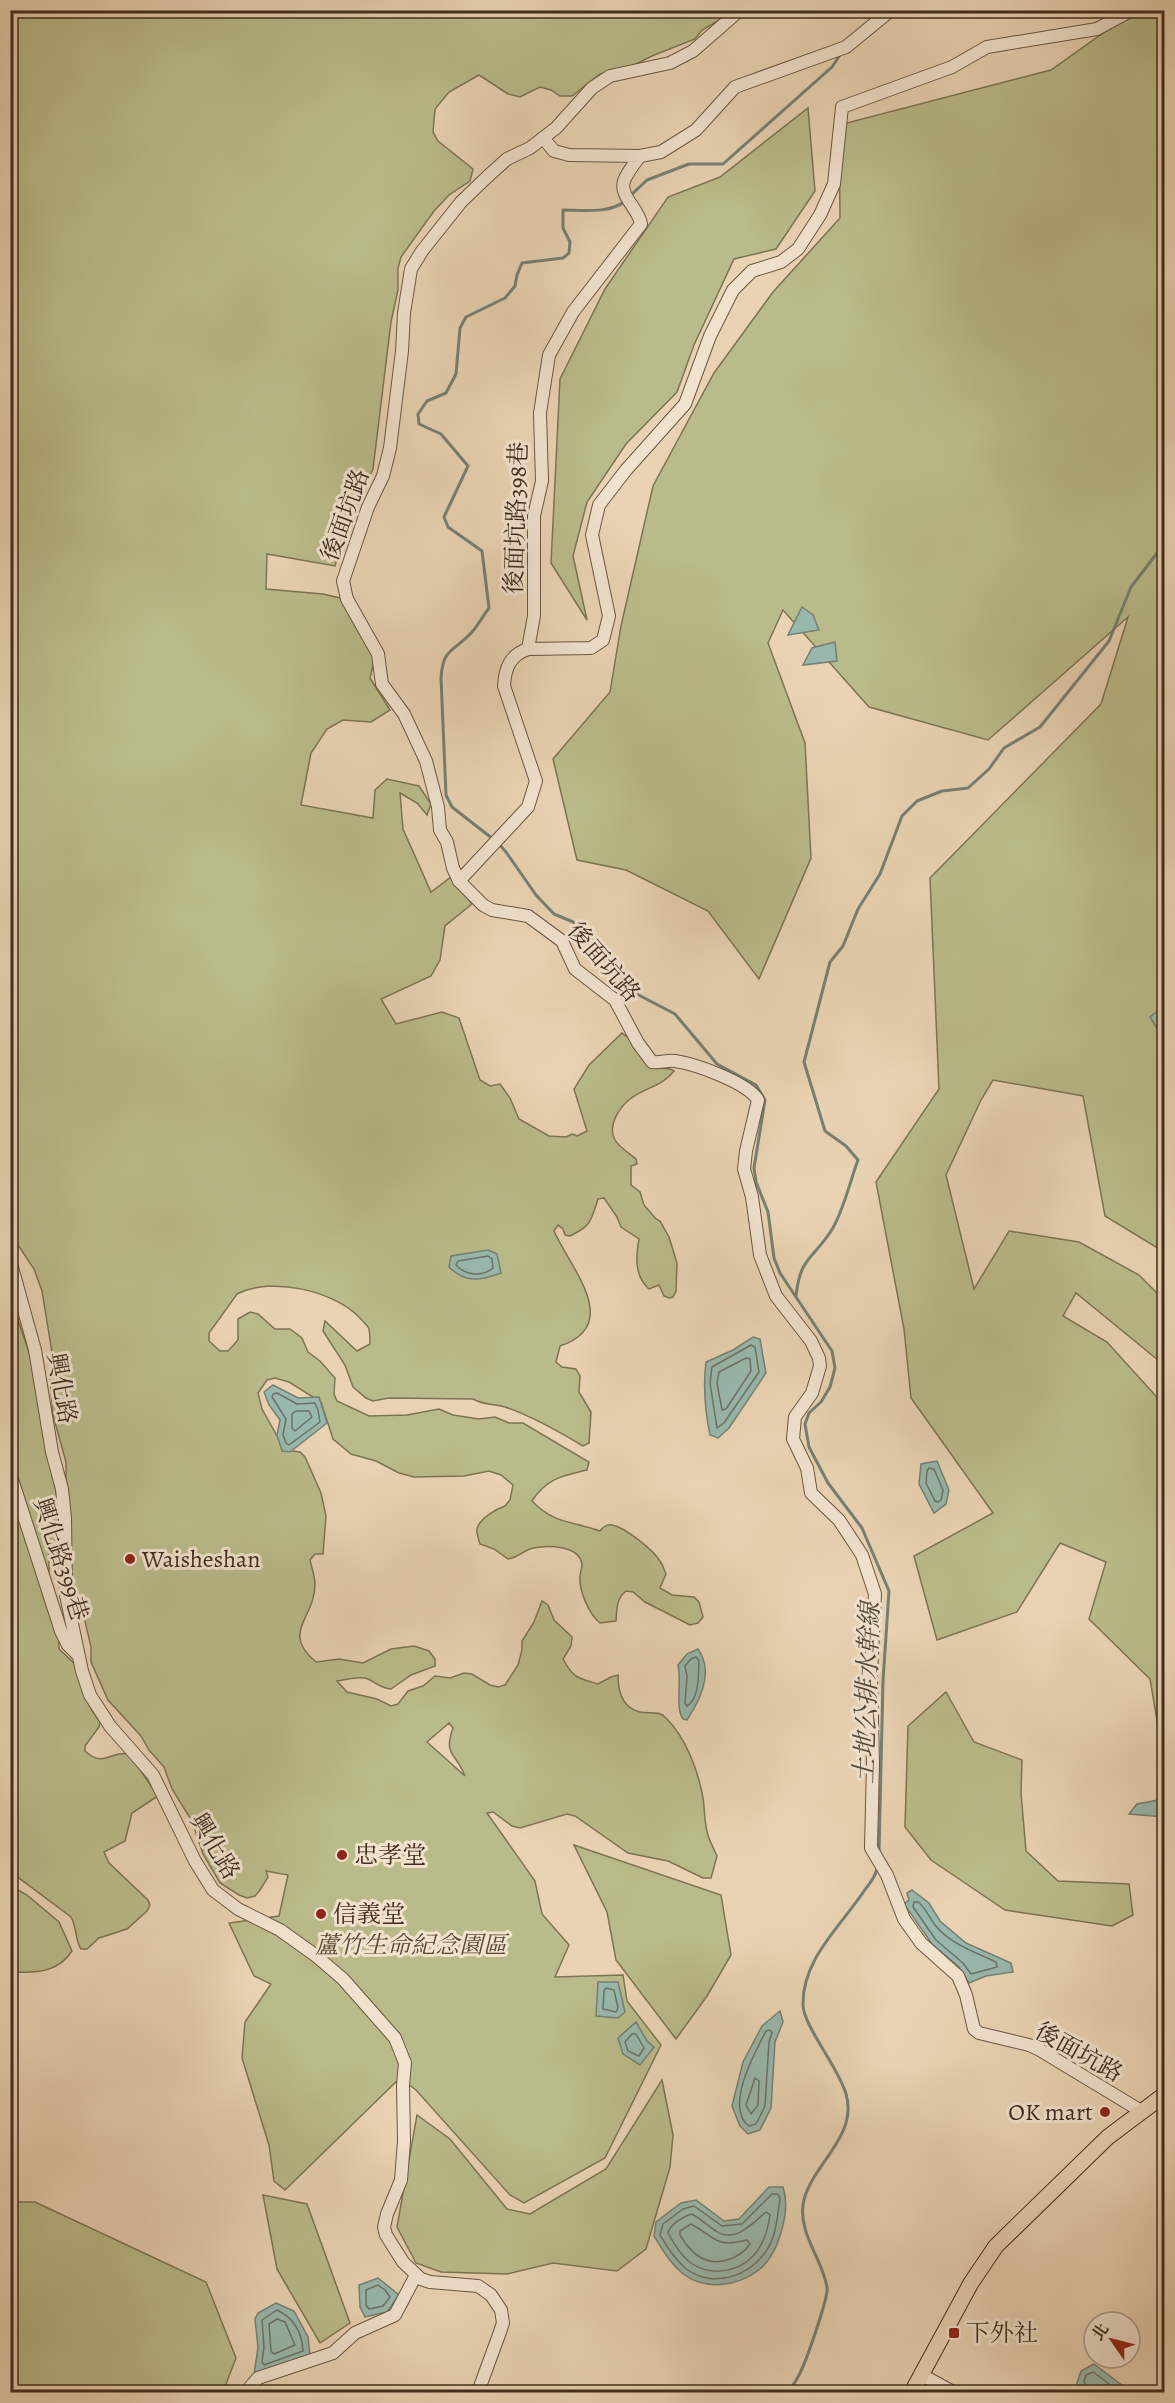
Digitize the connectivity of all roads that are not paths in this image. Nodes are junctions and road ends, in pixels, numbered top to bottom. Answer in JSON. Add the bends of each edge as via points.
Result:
{"nodes":[{"id":1,"x":740,"y":10,"type":"edge"},
{"id":2,"x":891,"y":10,"type":"edge"},
{"id":3,"x":1132,"y":10,"type":"edge"},
{"id":4,"x":543,"y":138,"type":"junction"},
{"id":5,"x":640,"y":156,"type":"junction"},
{"id":6,"x":528,"y":649,"type":"junction"},
{"id":7,"x":459,"y":881,"type":"junction"},
{"id":8,"x":10,"y":1260,"type":"edge"},
{"id":9,"x":10,"y":1473,"type":"edge"},
{"id":10,"x":78,"y":1654,"type":"junction"},
{"id":11,"x":1164,"y":2096,"type":"edge"},
{"id":12,"x":1141,"y":2112,"type":"junction"},
{"id":13,"x":416,"y":2275,"type":"junction"},
{"id":14,"x":922,"y":2375,"type":"junction"},
{"id":15,"x":246,"y":2392,"type":"edge"},
{"id":16,"x":478,"y":2392,"type":"edge"},
{"id":17,"x":912,"y":2392,"type":"edge"},
{"id":18,"x":953,"y":2392,"type":"edge"}],
"edges":[{"from":1,"to":4,"type":"street","name":"後面坑路","via":[[693,51],[670,63],[610,76],[592,88]]},
{"from":2,"to":5,"type":"street","via":[[846,47],[735,87],[696,130],[661,152]]},
{"from":3,"to":6,"type":"street","via":[[1097,28],[987,47],[952,67],[842,107],[834,184],[820,215],[798,249],[781,262],[752,271],[733,290],[710,336],[685,404],[599,505],[592,535],[609,616],[603,640],[591,648]]},
{"from":4,"to":5,"type":"street","via":[[554,150],[569,155]]},
{"from":4,"to":7,"type":"street","name":"後面坑路","via":[[507,159],[461,202],[411,270],[390,448],[343,581],[347,599],[378,654],[382,684],[404,714],[426,761],[440,830]]},
{"from":5,"to":6,"type":"street","name":"後面坑路398巷","via":[[624,180],[640,224],[573,312],[549,355],[540,413],[542,481],[534,516],[534,616]]},
{"from":6,"to":7,"type":"street","via":[[517,652],[505,669],[504,686],[536,781],[528,807]]},
{"from":7,"to":12,"type":"street","name":"後面坑路","via":[[483,906],[528,916],[562,940],[575,969],[615,1000],[652,1062],[679,1062],[705,1071],[748,1088],[759,1100],[744,1169],[760,1255],[776,1296],[811,1341],[820,1366],[812,1393],[795,1417],[793,1439],[807,1468],[811,1493],[839,1520],[862,1555],[875,1594],[871,1674],[872,1851],[882,1864],[904,1919],[921,1943],[958,1976],[974,2030],[1040,2050]]},
{"from":8,"to":10,"type":"street","name":"興化路","via":[[35,1350],[62,1489],[66,1595]]},
{"from":9,"to":10,"type":"street","name":"興化路399巷","via":[[61,1631]]},
{"from":10,"to":13,"type":"street","name":"興化路","via":[[96,1706],[153,1775],[213,1890],[315,1955],[343,1979],[395,2038],[405,2063],[404,2141],[401,2180],[384,2227],[393,2248]]},
{"from":11,"to":12,"type":"main road"},
{"from":12,"to":14,"type":"main road","via":[[1094,2150],[996,2246],[971,2283]]},
{"from":13,"to":15,"type":"street","via":[[395,2315],[355,2333],[333,2353],[258,2378]]},
{"from":13,"to":16,"type":"street","via":[[430,2282],[478,2286],[491,2295],[501,2310],[503,2323]]},
{"from":14,"to":17,"type":"main road"},
{"from":14,"to":18,"type":"street"}]}
